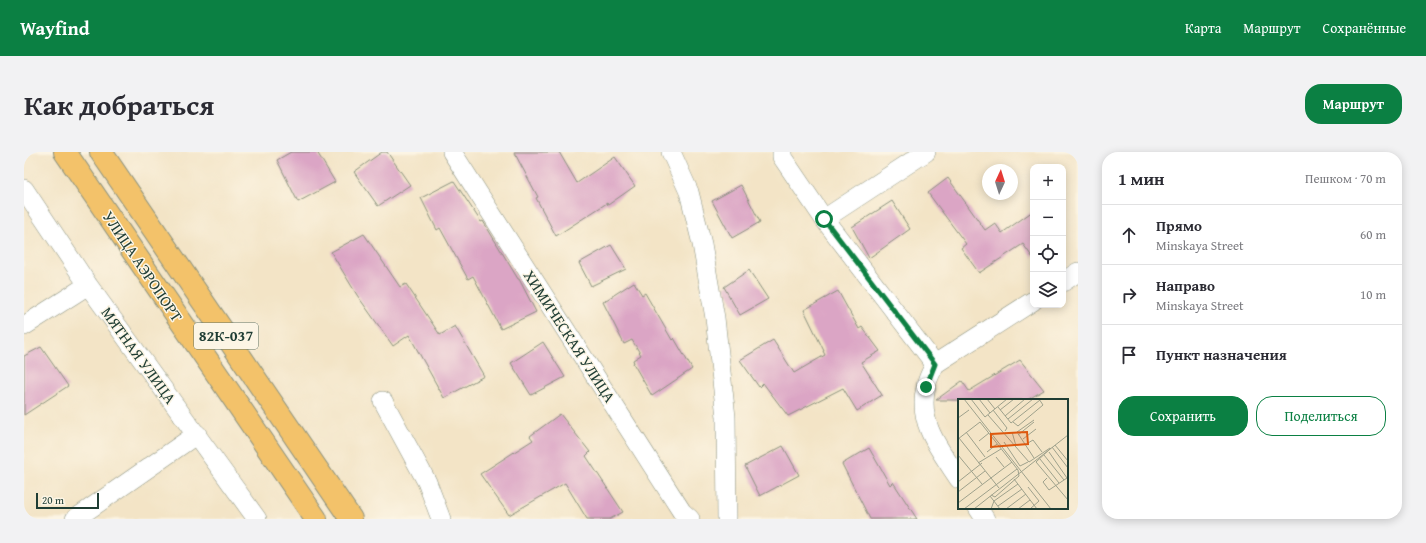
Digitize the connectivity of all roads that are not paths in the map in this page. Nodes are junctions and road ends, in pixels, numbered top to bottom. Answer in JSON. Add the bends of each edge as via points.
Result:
{"nodes":[{"id":1,"x":64,"y":152,"type":"edge"},
{"id":2,"x":101,"y":152,"type":"edge"},
{"id":3,"x":452,"y":152,"type":"edge"},
{"id":4,"x":671,"y":152,"type":"edge"},
{"id":5,"x":782,"y":152,"type":"edge"},
{"id":6,"x":926,"y":152,"type":"edge"},
{"id":7,"x":24,"y":189,"type":"edge"},
{"id":8,"x":824,"y":219,"type":"junction"},
{"id":9,"x":1078,"y":272,"type":"edge"},
{"id":10,"x":1066,"y":280,"type":"edge"},
{"id":11,"x":88,"y":285,"type":"junction"},
{"id":12,"x":1030,"y":303,"type":"edge"},
{"id":13,"x":24,"y":326,"type":"edge"},
{"id":14,"x":935,"y":364,"type":"junction"},
{"id":15,"x":383,"y":401,"type":"dead end"},
{"id":16,"x":196,"y":434,"type":"junction"},
{"id":17,"x":958,"y":477,"type":"edge"},
{"id":18,"x":979,"y":509,"type":"edge"},
{"id":19,"x":75,"y":519,"type":"edge"},
{"id":20,"x":257,"y":519,"type":"edge"},
{"id":21,"x":316,"y":519,"type":"edge"},
{"id":22,"x":351,"y":519,"type":"edge"},
{"id":23,"x":441,"y":519,"type":"edge"},
{"id":24,"x":690,"y":519,"type":"edge"},
{"id":25,"x":727,"y":519,"type":"edge"},
{"id":26,"x":985,"y":519,"type":"edge"}],
"edges":[{"from":1,"to":21,"type":"main road","name":"УЛИЦА АЭРОПОРТ"},
{"from":2,"to":22,"type":"main road","name":"УЛИЦА АЭРОПОРТ","number":"82К-037"},
{"from":3,"to":24,"type":"street","name":"ХИМИЧЕСКАЯ УЛИЦА","via":[[678,506]]},
{"from":4,"to":25,"type":"street","via":[[689,192],[702,244],[715,318],[726,417]]},
{"from":5,"to":8,"type":"street","via":[[782,157]]},
{"from":6,"to":8,"type":"street"},
{"from":7,"to":11,"type":"street","name":"МЯТНАЯ УЛИЦА"},
{"from":8,"to":14,"type":"street"},
{"from":9,"to":10,"type":"street"},
{"from":11,"to":13,"type":"street"},
{"from":11,"to":16,"type":"street","name":"МЯТНАЯ УЛИЦА"},
{"from":12,"to":14,"type":"street"},
{"from":14,"to":17,"type":"street","via":[[926,387],[924,415],[932,438]]},
{"from":15,"to":23,"type":"street","via":[[427,482]]},
{"from":16,"to":19,"type":"street"},
{"from":16,"to":20,"type":"street","name":"МЯТНАЯ УЛИЦА"},
{"from":18,"to":26,"type":"street"}]}
